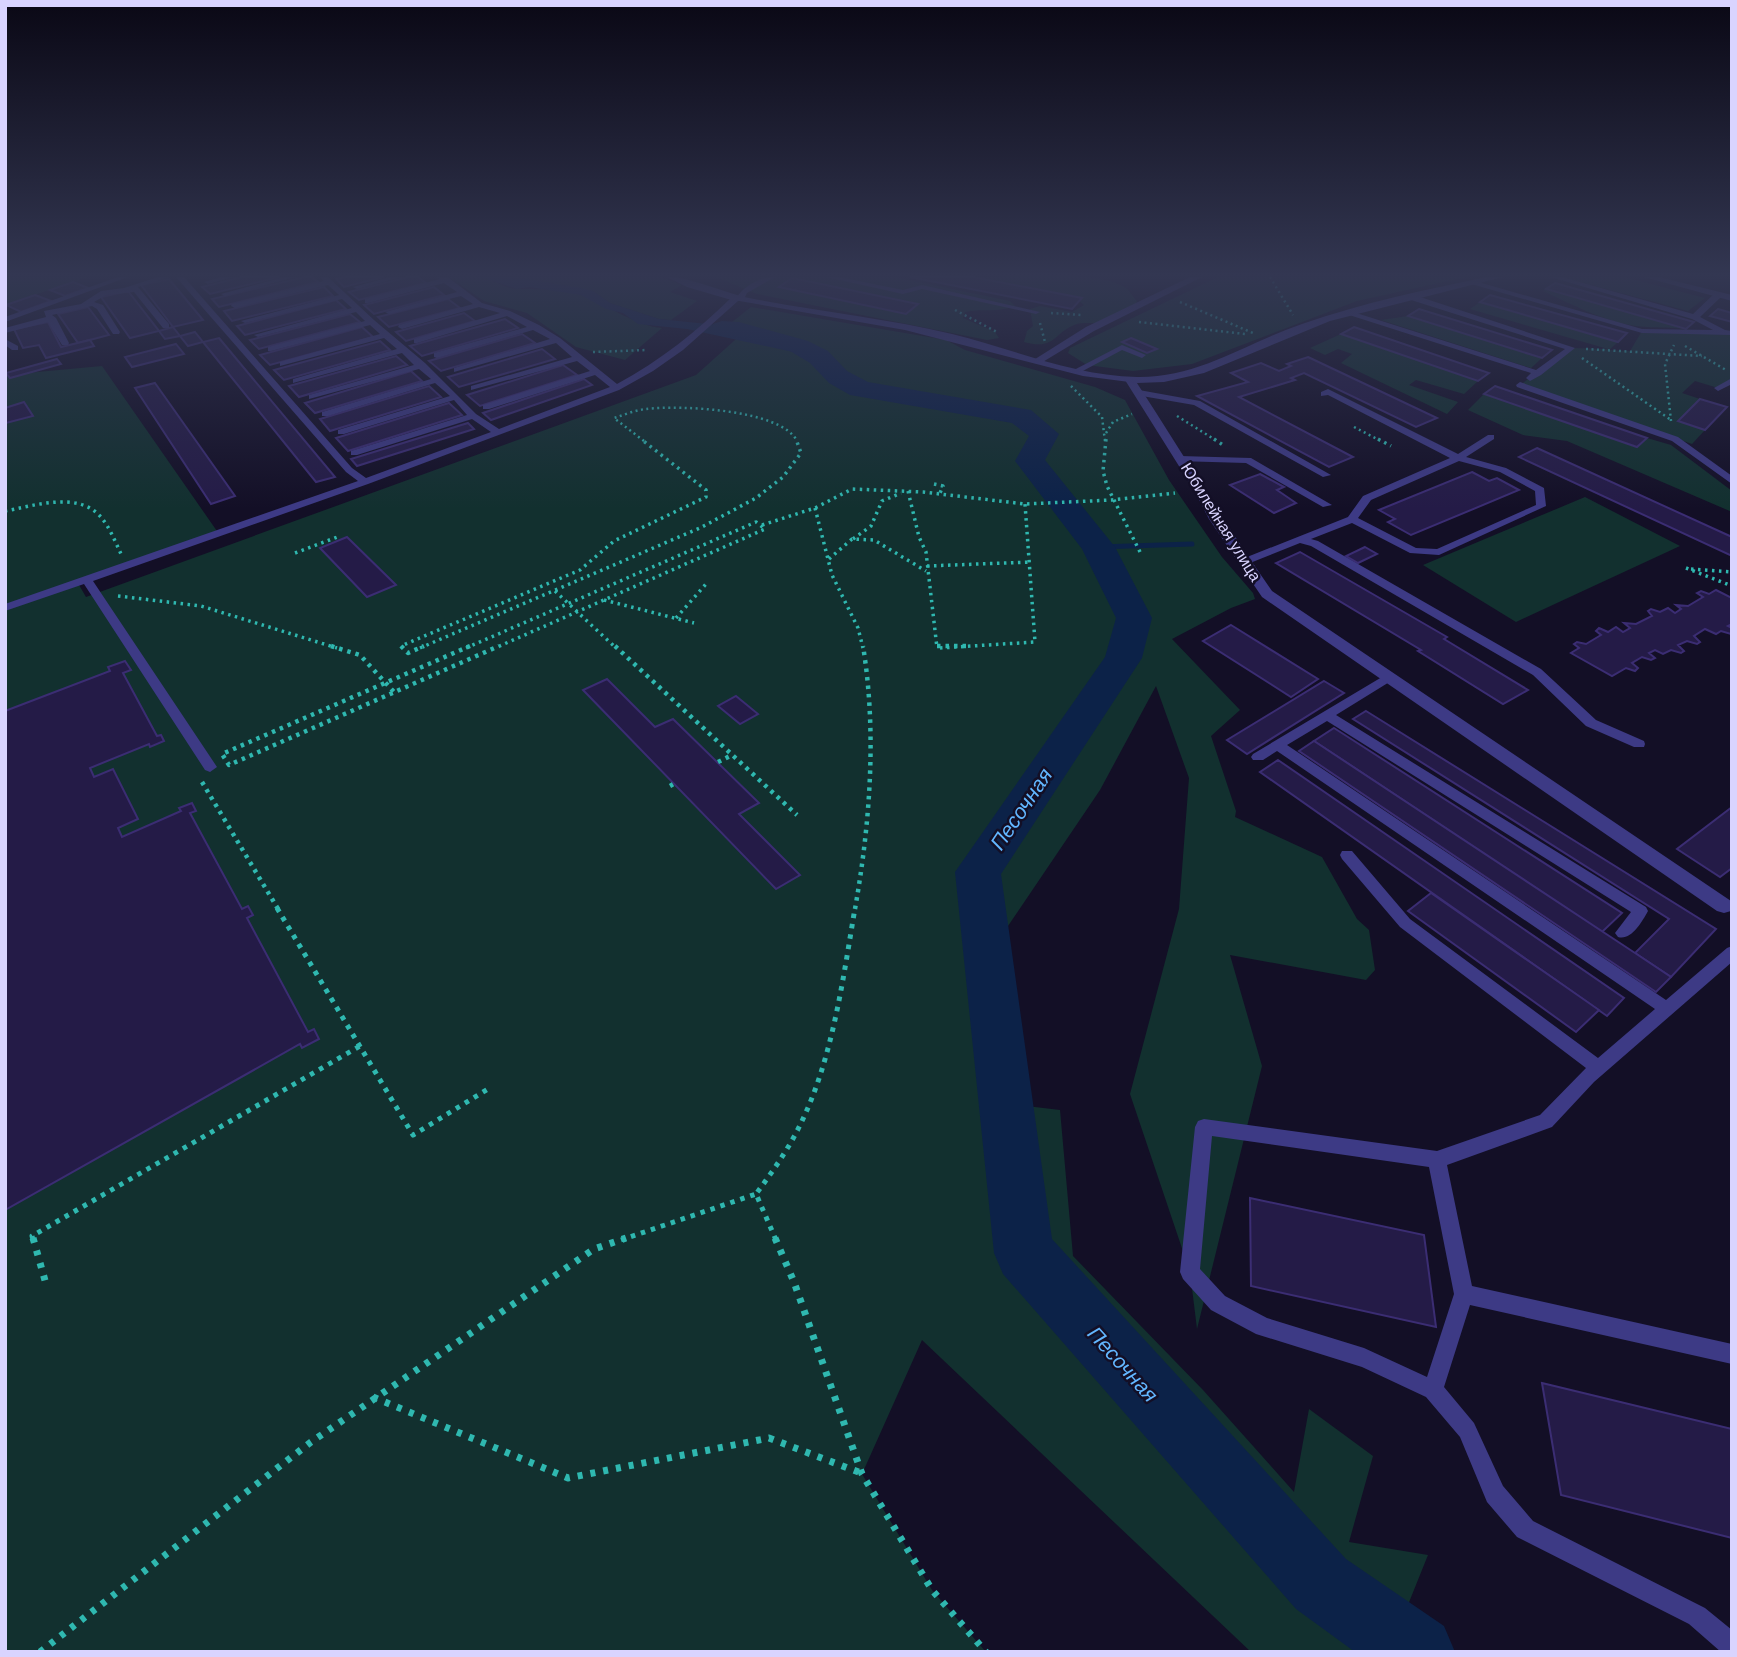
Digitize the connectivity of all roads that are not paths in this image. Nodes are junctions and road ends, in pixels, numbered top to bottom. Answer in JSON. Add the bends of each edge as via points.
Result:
{"nodes":[{"id":1,"x":248,"y":354,"type":"edge"},
{"id":2,"x":317,"y":354,"type":"edge"},
{"id":3,"x":389,"y":354,"type":"edge"},
{"id":4,"x":409,"y":354,"type":"edge"},
{"id":5,"x":511,"y":354,"type":"edge"},
{"id":6,"x":573,"y":354,"type":"edge"},
{"id":7,"x":674,"y":354,"type":"edge"},
{"id":8,"x":1014,"y":354,"type":"edge"},
{"id":9,"x":1048,"y":354,"type":"edge"},
{"id":10,"x":1108,"y":354,"type":"edge"},
{"id":11,"x":1239,"y":354,"type":"edge"},
{"id":12,"x":1479,"y":354,"type":"edge"},
{"id":13,"x":1563,"y":354,"type":"edge"},
{"id":14,"x":577,"y":358,"type":"junction"},
{"id":15,"x":1037,"y":361,"type":"junction"},
{"id":16,"x":283,"y":364,"type":"dead end"},
{"id":17,"x":422,"y":365,"type":"junction"},
{"id":18,"x":457,"y":370,"type":"dead end"},
{"id":19,"x":1076,"y":371,"type":"junction"},
{"id":20,"x":595,"y":372,"type":"junction"},
{"id":21,"x":1538,"y":373,"type":"junction"},
{"id":22,"x":438,"y":380,"type":"junction"},
{"id":23,"x":1130,"y":380,"type":"junction"},
{"id":24,"x":296,"y":381,"type":"dead end"},
{"id":25,"x":1732,"y":381,"type":"edge"},
{"id":26,"x":474,"y":388,"type":"dead end"},
{"id":27,"x":616,"y":388,"type":"junction"},
{"id":28,"x":1718,"y":388,"type":"dead end"},
{"id":29,"x":1139,"y":393,"type":"junction"},
{"id":30,"x":1324,"y":394,"type":"dead end"},
{"id":31,"x":312,"y":397,"type":"dead end"},
{"id":32,"x":456,"y":397,"type":"junction"},
{"id":33,"x":486,"y":407,"type":"dead end"},
{"id":34,"x":325,"y":414,"type":"dead end"},
{"id":35,"x":473,"y":416,"type":"junction"},
{"id":36,"x":341,"y":432,"type":"dead end"},
{"id":37,"x":498,"y":432,"type":"junction"},
{"id":38,"x":1491,"y":437,"type":"dead end"},
{"id":39,"x":354,"y":453,"type":"dead end"},
{"id":40,"x":1458,"y":458,"type":"junction"},
{"id":41,"x":1181,"y":459,"type":"junction"},
{"id":42,"x":1326,"y":475,"type":"dead end"},
{"id":43,"x":1732,"y":481,"type":"edge"},
{"id":44,"x":365,"y":482,"type":"junction"},
{"id":45,"x":1327,"y":505,"type":"dead end"},
{"id":46,"x":1352,"y":519,"type":"junction"},
{"id":47,"x":1299,"y":540,"type":"junction"},
{"id":48,"x":1246,"y":561,"type":"junction"},
{"id":49,"x":86,"y":579,"type":"junction"},
{"id":50,"x":5,"y":608,"type":"edge"},
{"id":51,"x":1387,"y":678,"type":"junction"},
{"id":52,"x":1327,"y":715,"type":"junction"},
{"id":53,"x":1639,"y":744,"type":"dead end"},
{"id":54,"x":1277,"y":746,"type":"junction"},
{"id":55,"x":1258,"y":757,"type":"dead end"},
{"id":56,"x":210,"y":767,"type":"road end"},
{"id":57,"x":1347,"y":855,"type":"dead end"},
{"id":58,"x":1728,"y":909,"type":"edge"},
{"id":59,"x":1623,"y":933,"type":"dead end"},
{"id":60,"x":1732,"y":952,"type":"edge"},
{"id":61,"x":1667,"y":1009,"type":"junction"},
{"id":62,"x":1600,"y":1068,"type":"junction"},
{"id":63,"x":1437,"y":1160,"type":"junction"},
{"id":64,"x":1464,"y":1294,"type":"junction"},
{"id":65,"x":1732,"y":1354,"type":"edge"},
{"id":66,"x":1433,"y":1390,"type":"junction"},
{"id":67,"x":1732,"y":1646,"type":"edge"}],
"edges":[{"from":1,"to":44,"type":"lane","via":[[349,470]]},
{"from":2,"to":16,"type":"lane"},
{"from":3,"to":24,"type":"lane"},
{"from":4,"to":17,"type":"lane"},
{"from":5,"to":18,"type":"lane"},
{"from":6,"to":14,"type":"lane"},
{"from":7,"to":27,"type":"lane"},
{"from":8,"to":15,"type":"street"},
{"from":9,"to":15,"type":"street"},
{"from":10,"to":19,"type":"lane"},
{"from":11,"to":23,"type":"street","via":[[1197,372]]},
{"from":12,"to":21,"type":"lane"},
{"from":13,"to":21,"type":"lane"},
{"from":14,"to":20,"type":"lane"},
{"from":14,"to":26,"type":"lane"},
{"from":15,"to":19,"type":"street"},
{"from":17,"to":22,"type":"lane"},
{"from":17,"to":31,"type":"lane"},
{"from":19,"to":23,"type":"street"},
{"from":20,"to":27,"type":"lane"},
{"from":20,"to":33,"type":"lane"},
{"from":21,"to":43,"type":"lane","via":[[1521,386],[1675,439]]},
{"from":22,"to":32,"type":"lane"},
{"from":22,"to":34,"type":"lane"},
{"from":23,"to":29,"type":"street","name":"Юбилейная улица"},
{"from":25,"to":28,"type":"lane"},
{"from":27,"to":37,"type":"lane"},
{"from":29,"to":41,"type":"street","name":"Юбилейная улица"},
{"from":29,"to":42,"type":"lane","via":[[1197,402]]},
{"from":30,"to":40,"type":"lane","via":[[1328,392]]},
{"from":32,"to":35,"type":"lane"},
{"from":32,"to":36,"type":"lane"},
{"from":35,"to":37,"type":"lane"},
{"from":35,"to":39,"type":"lane"},
{"from":37,"to":44,"type":"lane"},
{"from":38,"to":40,"type":"lane"},
{"from":40,"to":46,"type":"lane","via":[[1367,498]]},
{"from":40,"to":46,"type":"lane","via":[[1503,470],[1540,491],[1541,506],[1439,552],[1414,551]]},
{"from":41,"to":45,"type":"lane","via":[[1248,460]]},
{"from":41,"to":48,"type":"street","name":"Юбилейная улица","via":[[1215,519]]},
{"from":44,"to":49,"type":"lane"},
{"from":46,"to":47,"type":"lane"},
{"from":47,"to":48,"type":"lane"},
{"from":47,"to":53,"type":"lane","via":[[1314,543],[1528,667],[1591,723]]},
{"from":48,"to":51,"type":"street","name":"Юбилейная улица","via":[[1267,594]]},
{"from":49,"to":50,"type":"lane"},
{"from":49,"to":56,"type":"lane"},
{"from":51,"to":52,"type":"lane"},
{"from":51,"to":58,"type":"street","name":"Юбилейная улица"},
{"from":52,"to":54,"type":"lane"},
{"from":52,"to":59,"type":"lane","via":[[1641,911]]},
{"from":54,"to":55,"type":"lane"},
{"from":54,"to":61,"type":"lane"},
{"from":57,"to":62,"type":"lane","via":[[1405,923]]},
{"from":60,"to":61,"type":"lane"},
{"from":61,"to":62,"type":"lane"},
{"from":62,"to":63,"type":"lane","via":[[1546,1121]]},
{"from":63,"to":64,"type":"lane"},
{"from":63,"to":66,"type":"lane","via":[[1204,1127],[1190,1272],[1219,1303],[1263,1327],[1364,1357]]},
{"from":64,"to":65,"type":"lane"},
{"from":64,"to":66,"type":"lane"},
{"from":66,"to":67,"type":"lane","via":[[1467,1430],[1494,1494],[1525,1529],[1698,1615]]}]}
